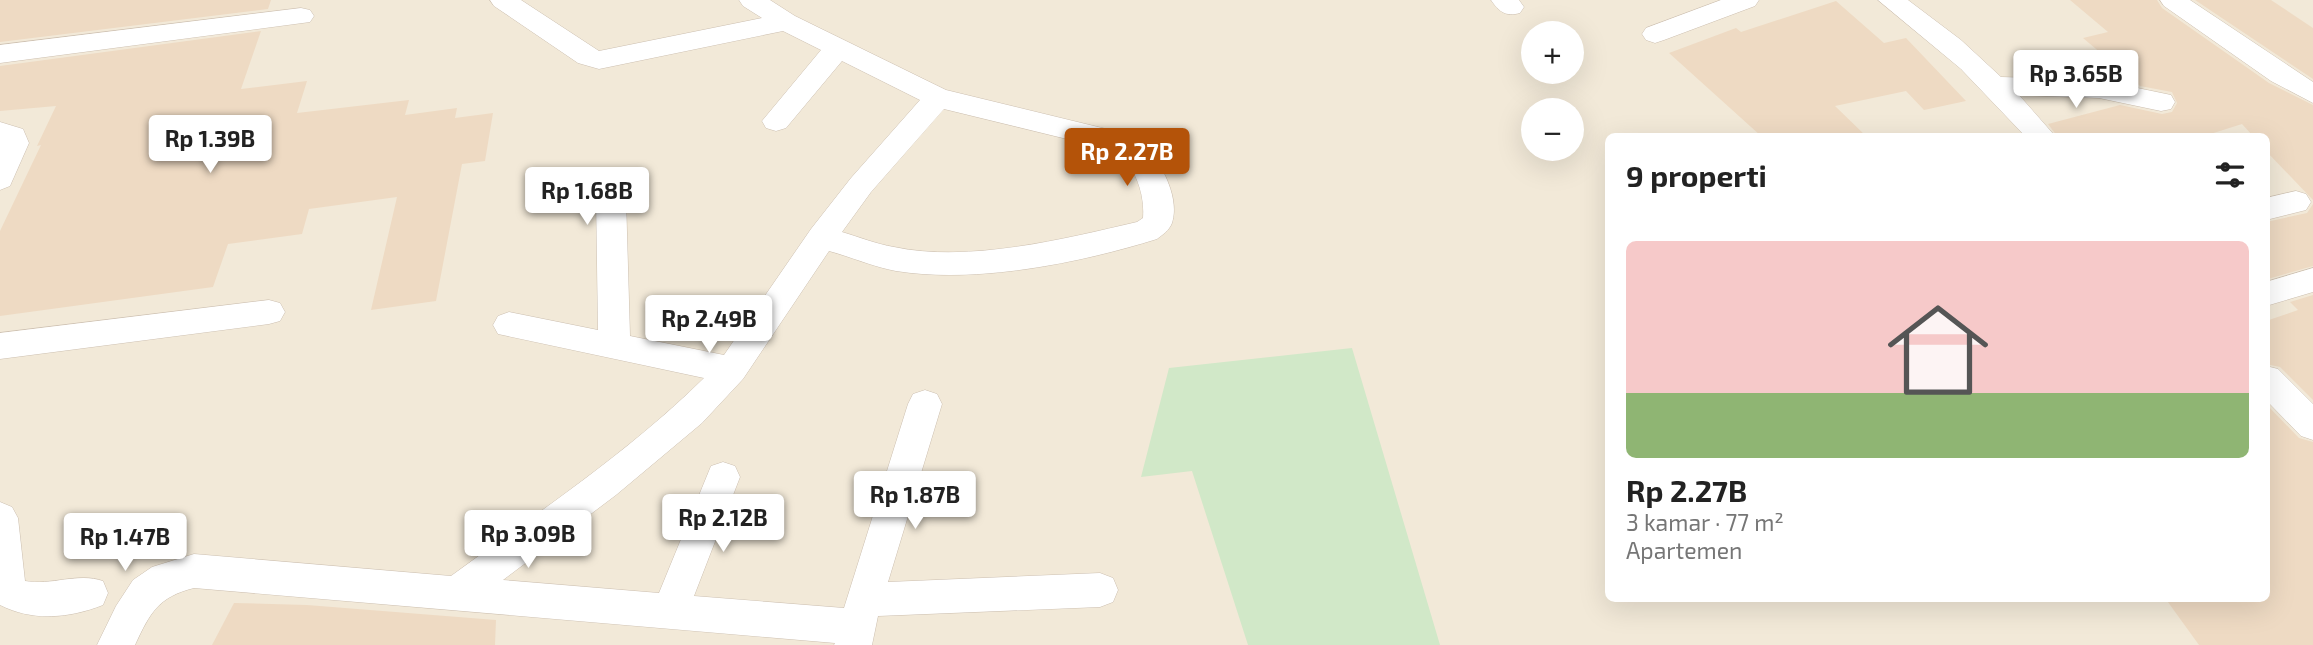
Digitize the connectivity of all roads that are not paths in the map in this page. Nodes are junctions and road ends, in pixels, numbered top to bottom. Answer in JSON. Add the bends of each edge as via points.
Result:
{"nodes":[{"id":1,"x":503,"y":0,"type":"edge"},
{"id":2,"x":752,"y":0,"type":"edge"},
{"id":3,"x":1746,"y":0,"type":"edge"},
{"id":4,"x":1891,"y":0,"type":"edge"},
{"id":5,"x":2173,"y":0,"type":"edge"},
{"id":6,"x":301,"y":16,"type":"dead end"},
{"id":7,"x":786,"y":22,"type":"junction"},
{"id":8,"x":1655,"y":34,"type":"dead end"},
{"id":9,"x":838,"y":48,"type":"junction"},
{"id":10,"x":0,"y":54,"type":"edge"},
{"id":11,"x":1996,"y":86,"type":"junction"},
{"id":12,"x":2313,"y":94,"type":"edge"},
{"id":13,"x":938,"y":98,"type":"junction"},
{"id":14,"x":2161,"y":102,"type":"dead end"},
{"id":15,"x":776,"y":121,"type":"dead end"},
{"id":16,"x":0,"y":132,"type":"edge"},
{"id":17,"x":2038,"y":133,"type":"edge"},
{"id":18,"x":0,"y":179,"type":"edge"},
{"id":19,"x":611,"y":198,"type":"dead end"},
{"id":20,"x":2296,"y":202,"type":"dead end"},
{"id":21,"x":2270,"y":208,"type":"edge"},
{"id":22,"x":822,"y":237,"type":"junction"},
{"id":23,"x":2313,"y":280,"type":"edge"},
{"id":24,"x":2270,"y":293,"type":"edge"},
{"id":25,"x":269,"y":312,"type":"dead end"},
{"id":26,"x":509,"y":325,"type":"dead end"},
{"id":27,"x":614,"y":347,"type":"junction"},
{"id":28,"x":2,"y":354,"type":"edge"},
{"id":29,"x":732,"y":370,"type":"junction"},
{"id":30,"x":2270,"y":385,"type":"edge"},
{"id":31,"x":925,"y":404,"type":"dead end"},
{"id":32,"x":2290,"y":415,"type":"edge"},
{"id":33,"x":723,"y":477,"type":"dead end"},
{"id":34,"x":0,"y":518,"type":"edge"},
{"id":35,"x":1100,"y":590,"type":"dead end"},
{"id":36,"x":90,"y":593,"type":"dead end"},
{"id":37,"x":457,"y":593,"type":"junction"},
{"id":38,"x":670,"y":610,"type":"junction"},
{"id":39,"x":858,"y":624,"type":"edge"},
{"id":40,"x":116,"y":645,"type":"edge"}],
"edges":[{"from":1,"to":7,"type":"street","via":[[587,57],[599,60]]},
{"from":2,"to":7,"type":"street"},
{"from":3,"to":8,"type":"street"},
{"from":4,"to":11,"type":"street","via":[[1926,23]]},
{"from":5,"to":12,"type":"street"},
{"from":6,"to":10,"type":"street"},
{"from":7,"to":9,"type":"street"},
{"from":9,"to":13,"type":"street"},
{"from":9,"to":15,"type":"street"},
{"from":11,"to":14,"type":"street","via":[[2102,88]]},
{"from":11,"to":17,"type":"street"},
{"from":13,"to":22,"type":"street"},
{"from":13,"to":22,"type":"street","via":[[1129,144],[1153,187],[1157,223],[1133,236],[1041,256],[933,264],[893,259]]},
{"from":16,"to":18,"type":"street","via":[[13,136],[15,143]]},
{"from":19,"to":27,"type":"street"},
{"from":20,"to":21,"type":"street"},
{"from":22,"to":29,"type":"street"},
{"from":23,"to":24,"type":"street"},
{"from":25,"to":28,"type":"street"},
{"from":26,"to":27,"type":"street"},
{"from":27,"to":29,"type":"street"},
{"from":29,"to":37,"type":"street","via":[[690,413],[604,484]]},
{"from":30,"to":32,"type":"street"},
{"from":31,"to":39,"type":"street"},
{"from":33,"to":38,"type":"street"},
{"from":34,"to":36,"type":"street","via":[[8,592],[35,602]]},
{"from":35,"to":39,"type":"street"},
{"from":37,"to":38,"type":"street"},
{"from":37,"to":40,"type":"street","via":[[194,571],[159,581],[149,590]]},
{"from":38,"to":39,"type":"street"}]}
